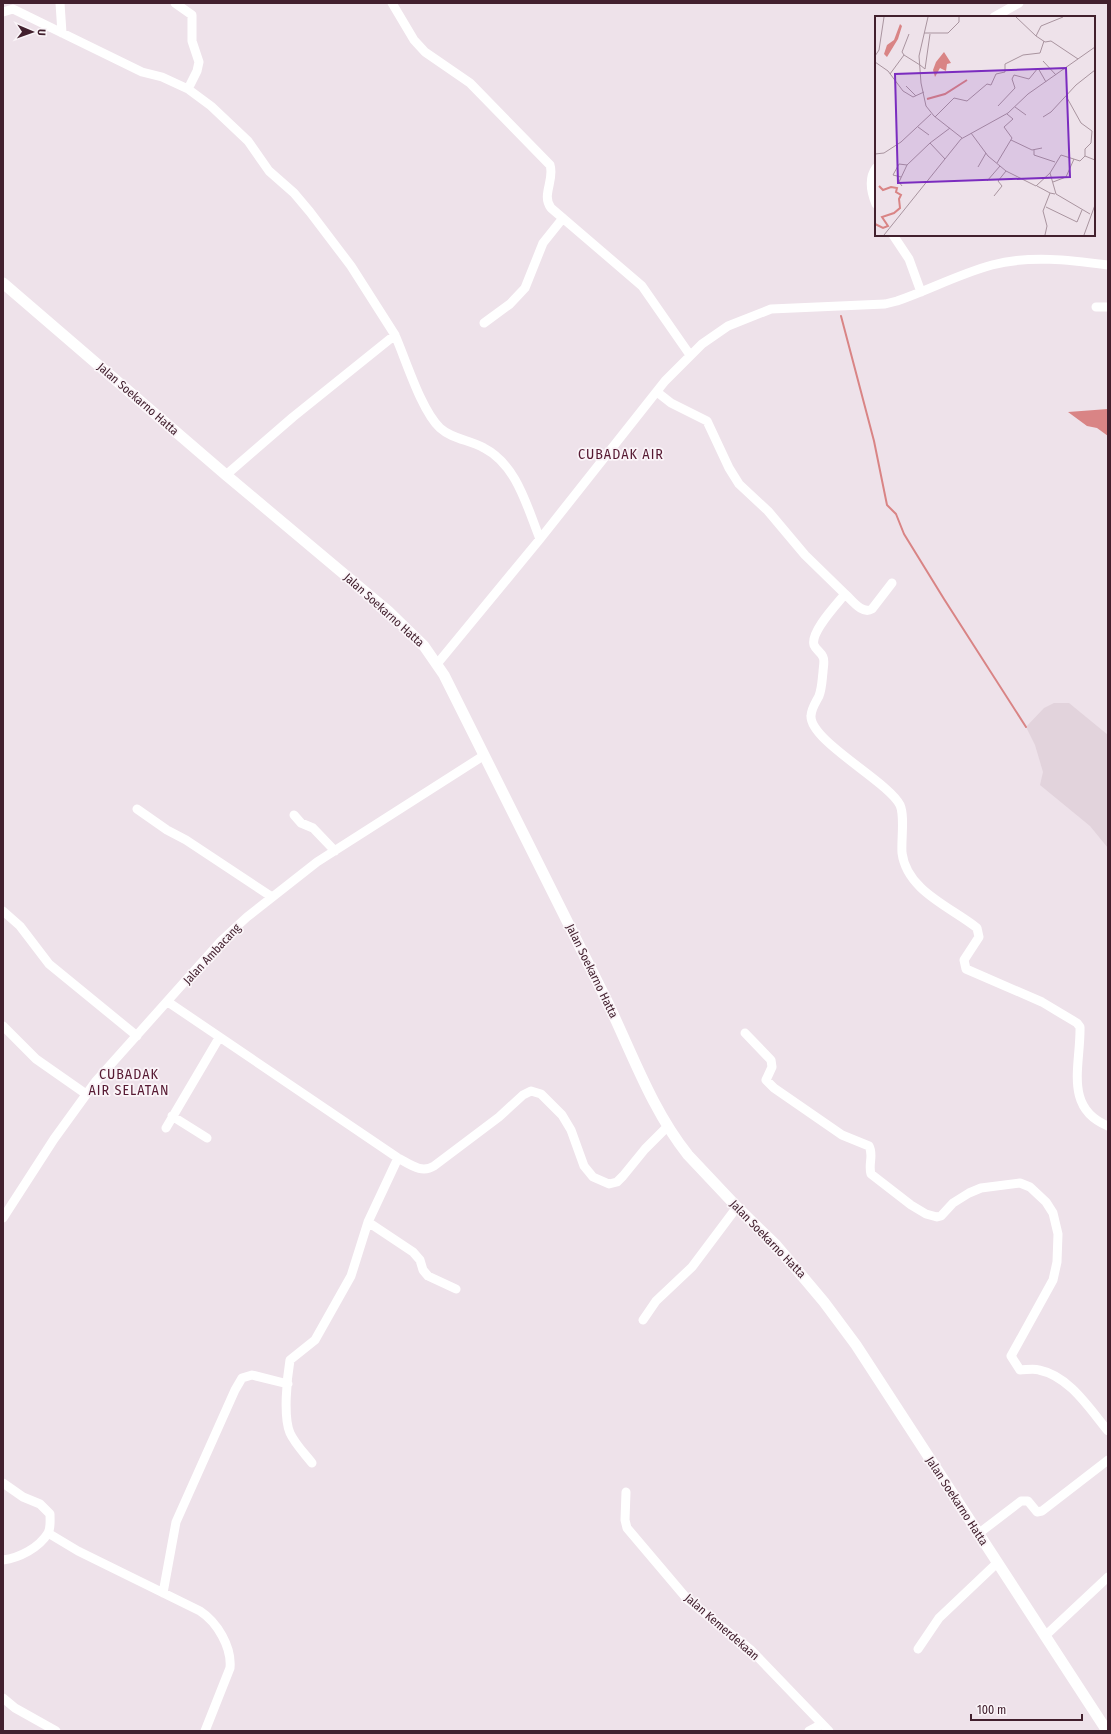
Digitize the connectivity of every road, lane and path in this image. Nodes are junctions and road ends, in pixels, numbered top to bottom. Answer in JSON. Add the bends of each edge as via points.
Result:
{"nodes":[{"id":1,"x":60,"y":3,"type":"edge"},
{"id":2,"x":175,"y":3,"type":"edge"},
{"id":3,"x":392,"y":3,"type":"edge"},
{"id":4,"x":1019,"y":3,"type":"edge"},
{"id":5,"x":3,"y":12,"type":"edge"},
{"id":6,"x":996,"y":16,"type":"edge"},
{"id":7,"x":62,"y":33,"type":"junction"},
{"id":8,"x":188,"y":89,"type":"junction"},
{"id":9,"x":875,"y":170,"type":"edge"},
{"id":10,"x":875,"y":200,"type":"edge"},
{"id":11,"x":563,"y":218,"type":"junction"},
{"id":12,"x":894,"y":236,"type":"edge"},
{"id":13,"x":1108,"y":265,"type":"edge"},
{"id":14,"x":3,"y":283,"type":"edge"},
{"id":15,"x":921,"y":292,"type":"junction"},
{"id":16,"x":1096,"y":307,"type":"dead end"},
{"id":17,"x":1108,"y":307,"type":"edge"},
{"id":18,"x":484,"y":323,"type":"dead end"},
{"id":19,"x":395,"y":335,"type":"junction"},
{"id":20,"x":690,"y":355,"type":"junction"},
{"id":21,"x":657,"y":392,"type":"junction"},
{"id":22,"x":226,"y":475,"type":"junction"},
{"id":23,"x":540,"y":539,"type":"junction"},
{"id":24,"x":892,"y":583,"type":"dead end"},
{"id":25,"x":845,"y":594,"type":"junction"},
{"id":26,"x":437,"y":664,"type":"junction"},
{"id":27,"x":483,"y":756,"type":"junction"},
{"id":28,"x":137,"y":809,"type":"dead end"},
{"id":29,"x":294,"y":815,"type":"dead end"},
{"id":30,"x":335,"y":851,"type":"junction"},
{"id":31,"x":272,"y":897,"type":"junction"},
{"id":32,"x":3,"y":911,"type":"edge"},
{"id":33,"x":168,"y":1002,"type":"junction"},
{"id":34,"x":3,"y":1026,"type":"edge"},
{"id":35,"x":745,"y":1033,"type":"dead end"},
{"id":36,"x":137,"y":1036,"type":"junction"},
{"id":37,"x":219,"y":1038,"type":"junction"},
{"id":38,"x":86,"y":1094,"type":"junction"},
{"id":39,"x":172,"y":1116,"type":"junction"},
{"id":40,"x":668,"y":1126,"type":"junction"},
{"id":41,"x":1108,"y":1126,"type":"edge"},
{"id":42,"x":166,"y":1128,"type":"dead end"},
{"id":43,"x":207,"y":1138,"type":"dead end"},
{"id":44,"x":398,"y":1158,"type":"junction"},
{"id":45,"x":737,"y":1207,"type":"junction"},
{"id":46,"x":3,"y":1218,"type":"edge"},
{"id":47,"x":368,"y":1222,"type":"junction"},
{"id":48,"x":456,"y":1289,"type":"dead end"},
{"id":49,"x":643,"y":1320,"type":"dead end"},
{"id":50,"x":288,"y":1384,"type":"junction"},
{"id":51,"x":1108,"y":1431,"type":"edge"},
{"id":52,"x":1108,"y":1460,"type":"edge"},
{"id":53,"x":312,"y":1463,"type":"dead end"},
{"id":54,"x":3,"y":1483,"type":"edge"},
{"id":55,"x":626,"y":1492,"type":"dead end"},
{"id":56,"x":48,"y":1533,"type":"junction"},
{"id":57,"x":978,"y":1534,"type":"junction"},
{"id":58,"x":3,"y":1560,"type":"edge"},
{"id":59,"x":997,"y":1563,"type":"junction"},
{"id":60,"x":1108,"y":1577,"type":"edge"},
{"id":61,"x":163,"y":1593,"type":"junction"},
{"id":62,"x":1045,"y":1636,"type":"junction"},
{"id":63,"x":918,"y":1649,"type":"dead end"},
{"id":64,"x":3,"y":1698,"type":"edge"},
{"id":65,"x":822,"y":1724,"type":"junction"},
{"id":66,"x":56,"y":1731,"type":"edge"},
{"id":67,"x":205,"y":1731,"type":"edge"},
{"id":68,"x":809,"y":1731,"type":"edge"},
{"id":69,"x":829,"y":1731,"type":"edge"},
{"id":70,"x":1107,"y":1731,"type":"edge"}],
"edges":[{"from":1,"to":7,"type":"street"},
{"from":2,"to":8,"type":"street","via":[[192,15],[192,41],[198,62]]},
{"from":3,"to":11,"type":"street","via":[[414,40],[425,52],[470,83],[550,165],[552,174],[547,196],[548,204]]},
{"from":4,"to":6,"type":"street"},
{"from":5,"to":7,"type":"street","via":[[13,9]]},
{"from":7,"to":8,"type":"street","via":[[142,72],[162,77]]},
{"from":8,"to":19,"type":"street","via":[[241,133],[269,171],[294,193],[351,266]]},
{"from":9,"to":10,"type":"street","via":[[871,177],[871,185]]},
{"from":11,"to":18,"type":"street","via":[[543,243],[525,288],[510,304]]},
{"from":11,"to":20,"type":"street","via":[[642,286]]},
{"from":12,"to":15,"type":"street","via":[[909,259]]},
{"from":13,"to":15,"type":"street","via":[[1056,259],[1012,261],[968,273]]},
{"from":14,"to":22,"type":"street","name":"Jalan Soekarno Hatta"},
{"from":15,"to":20,"type":"street","via":[[885,304],[771,309],[728,326]]},
{"from":16,"to":17,"type":"street"},
{"from":19,"to":22,"type":"street","via":[[293,416]]},
{"from":19,"to":23,"type":"street","via":[[421,397],[434,420],[445,432],[475,443],[491,452],[505,465],[515,479]]},
{"from":20,"to":21,"type":"street"},
{"from":21,"to":23,"type":"street"},
{"from":21,"to":25,"type":"street","via":[[671,403],[707,421],[739,484],[768,511],[805,555]]},
{"from":22,"to":26,"type":"street","name":"Jalan Soekarno Hatta","via":[[388,611],[424,646]]},
{"from":23,"to":26,"type":"street"},
{"from":24,"to":25,"type":"street","via":[[868,611],[863,610]]},
{"from":25,"to":41,"type":"street","via":[[822,623],[814,638],[815,647],[824,661],[822,684],[811,718],[826,740],[900,804],[903,855],[906,868],[912,877],[935,899],[977,928],[979,937],[964,960],[966,968],[1042,1002],[1080,1027],[1076,1070],[1079,1098],[1093,1117]]},
{"from":26,"to":27,"type":"street","name":"Jalan Soekarno Hatta"},
{"from":27,"to":30,"type":"street","name":"Jalan Ambacang"},
{"from":27,"to":40,"type":"street","name":"Jalan Soekarno Hatta"},
{"from":28,"to":31,"type":"street"},
{"from":29,"to":30,"type":"street","via":[[301,823],[313,828]]},
{"from":30,"to":31,"type":"street","name":"Jalan Ambacang"},
{"from":31,"to":33,"type":"street","name":"Jalan Ambacang","via":[[221,941]]},
{"from":32,"to":36,"type":"street","via":[[20,926],[49,964]]},
{"from":33,"to":36,"type":"street","name":"Jalan Ambacang"},
{"from":33,"to":37,"type":"street"},
{"from":34,"to":38,"type":"street","via":[[36,1059]]},
{"from":35,"to":51,"type":"street","via":[[771,1060],[772,1067],[766,1080],[774,1088],[842,1135],[869,1146],[872,1152],[869,1167],[871,1174],[926,1214],[942,1216],[953,1203],[981,1188],[1020,1183],[1030,1187],[1046,1202],[1052,1212],[1058,1234],[1057,1262],[1052,1280],[1011,1356],[1020,1370],[1037,1369],[1049,1372],[1068,1385]]},
{"from":36,"to":38,"type":"street","name":"Jalan Ambacang"},
{"from":37,"to":39,"type":"street"},
{"from":37,"to":44,"type":"street"},
{"from":38,"to":46,"type":"street","name":"Jalan Ambacang"},
{"from":39,"to":42,"type":"street"},
{"from":39,"to":43,"type":"street"},
{"from":40,"to":44,"type":"street","via":[[645,1149],[624,1176],[609,1184],[593,1177],[584,1166],[567,1121],[536,1091],[531,1091],[429,1169],[420,1170]]},
{"from":40,"to":45,"type":"street","name":"Jalan Soekarno Hatta","via":[[688,1155]]},
{"from":44,"to":47,"type":"street"},
{"from":45,"to":49,"type":"street","via":[[692,1267],[656,1301]]},
{"from":45,"to":57,"type":"street","name":"Jalan Soekarno Hatta","via":[[791,1262],[856,1345]]},
{"from":47,"to":48,"type":"street","via":[[414,1252],[428,1276]]},
{"from":47,"to":50,"type":"street","via":[[351,1276],[320,1332],[290,1360]]},
{"from":50,"to":53,"type":"street","via":[[288,1429]]},
{"from":50,"to":61,"type":"street","via":[[252,1375],[242,1378],[239,1382],[176,1522]]},
{"from":52,"to":57,"type":"street","via":[[1042,1511],[1037,1512],[1028,1501],[1021,1501]]},
{"from":54,"to":56,"type":"street","via":[[46,1509],[50,1514]]},
{"from":55,"to":65,"type":"street","name":"Jalan Kemerdekaan","via":[[625,1520],[628,1528],[665,1573],[688,1600],[751,1650]]},
{"from":56,"to":58,"type":"street","via":[[25,1554]]},
{"from":56,"to":61,"type":"street","via":[[78,1551]]},
{"from":57,"to":59,"type":"street","name":"Jalan Soekarno Hatta"},
{"from":59,"to":62,"type":"street","name":"Jalan Soekarno Hatta"},
{"from":59,"to":63,"type":"street","via":[[939,1618]]},
{"from":60,"to":62,"type":"street"},
{"from":61,"to":67,"type":"street","via":[[213,1620],[230,1652],[230,1668]]},
{"from":62,"to":70,"type":"street","name":"Jalan Soekarno Hatta"},
{"from":64,"to":66,"type":"street","via":[[15,1708]]},
{"from":65,"to":68,"type":"street"},
{"from":65,"to":69,"type":"street","name":"Jalan Kemerdekaan"}]}
